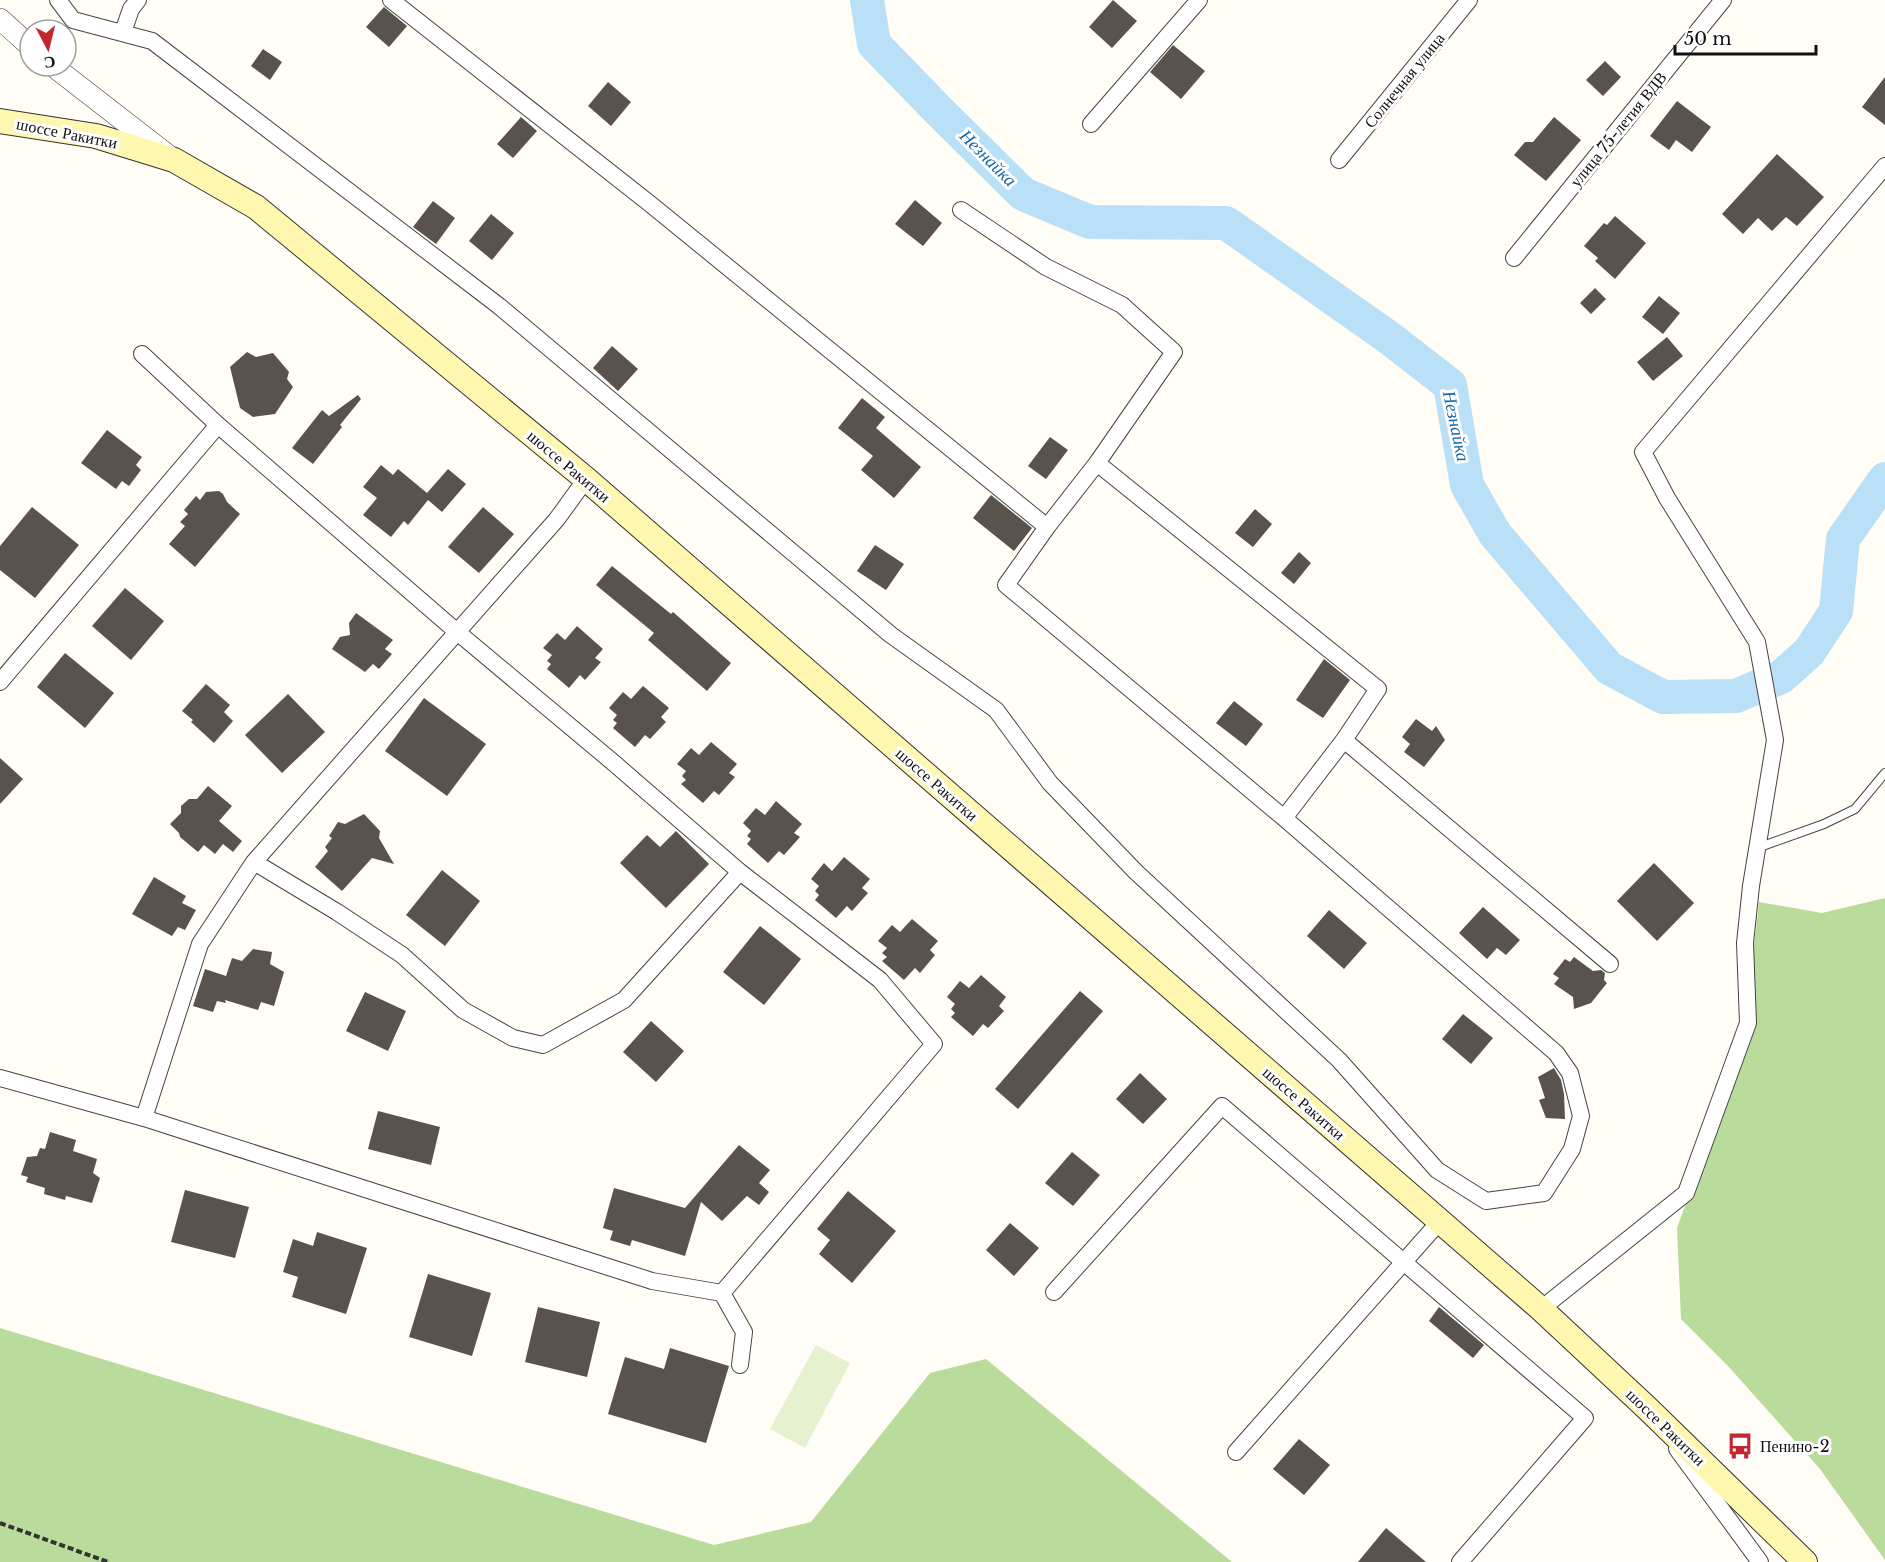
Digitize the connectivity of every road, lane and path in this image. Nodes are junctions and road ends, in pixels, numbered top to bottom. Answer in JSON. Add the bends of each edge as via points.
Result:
{"nodes":[{"id":1,"x":58,"y":0,"type":"edge"},
{"id":2,"x":138,"y":0,"type":"edge"},
{"id":3,"x":391,"y":0,"type":"edge"},
{"id":4,"x":1198,"y":0,"type":"edge"},
{"id":5,"x":1469,"y":0,"type":"edge"},
{"id":6,"x":1723,"y":0,"type":"edge"},
{"id":7,"x":0,"y":19,"type":"edge"},
{"id":8,"x":123,"y":32,"type":"junction"},
{"id":9,"x":18,"y":35,"type":"edge"},
{"id":10,"x":68,"y":78,"type":"edge"},
{"id":11,"x":0,"y":121,"type":"edge"},
{"id":12,"x":1092,"y":124,"type":"dead end"},
{"id":13,"x":174,"y":160,"type":"junction"},
{"id":14,"x":1339,"y":160,"type":"dead end"},
{"id":15,"x":1885,"y":166,"type":"edge"},
{"id":16,"x":962,"y":210,"type":"dead end"},
{"id":17,"x":1514,"y":258,"type":"dead end"},
{"id":18,"x":142,"y":354,"type":"dead end"},
{"id":19,"x":218,"y":425,"type":"junction"},
{"id":20,"x":1097,"y":463,"type":"junction"},
{"id":21,"x":586,"y":479,"type":"junction"},
{"id":22,"x":1047,"y":527,"type":"junction"},
{"id":23,"x":456,"y":631,"type":"junction"},
{"id":24,"x":0,"y":682,"type":"edge"},
{"id":25,"x":1344,"y":740,"type":"junction"},
{"id":26,"x":1885,"y":772,"type":"edge"},
{"id":27,"x":1284,"y":818,"type":"junction"},
{"id":28,"x":1757,"y":848,"type":"junction"},
{"id":29,"x":254,"y":862,"type":"junction"},
{"id":30,"x":740,"y":872,"type":"junction"},
{"id":31,"x":1610,"y":964,"type":"dead end"},
{"id":32,"x":0,"y":1078,"type":"edge"},
{"id":33,"x":144,"y":1119,"type":"junction"},
{"id":34,"x":1440,"y":1221,"type":"junction"},
{"id":35,"x":1404,"y":1262,"type":"junction"},
{"id":36,"x":1054,"y":1292,"type":"dead end"},
{"id":37,"x":722,"y":1293,"type":"junction"},
{"id":38,"x":1541,"y":1309,"type":"junction"},
{"id":39,"x":740,"y":1365,"type":"dead end"},
{"id":40,"x":1647,"y":1408,"type":"junction"},
{"id":41,"x":1236,"y":1452,"type":"dead end"},
{"id":42,"x":0,"y":1523,"type":"edge"},
{"id":43,"x":108,"y":1562,"type":"edge"},
{"id":44,"x":1460,"y":1562,"type":"edge"},
{"id":45,"x":1760,"y":1562,"type":"edge"},
{"id":46,"x":1805,"y":1562,"type":"edge"}],
"edges":[{"from":1,"to":8,"type":"street","via":[[73,20]]},
{"from":2,"to":8,"type":"street"},
{"from":3,"to":22,"type":"street","via":[[649,203]]},
{"from":4,"to":12,"type":"street"},
{"from":5,"to":14,"type":"street","name":"Солнечная улица"},
{"from":6,"to":17,"type":"street","name":"улица 75-летия ВДВ"},
{"from":7,"to":9,"type":"street"},
{"from":8,"to":27,"type":"street","via":[[152,41],[499,306],[891,635],[996,710],[1050,783],[1136,872],[1339,1060],[1437,1170],[1486,1201],[1544,1193],[1572,1149],[1581,1116],[1566,1066],[1556,1053]]},
{"from":10,"to":13,"type":"street"},
{"from":11,"to":13,"type":"main road","name":"шоссе Ракитки","via":[[96,136]]},
{"from":13,"to":21,"type":"main road","name":"шоссе Ракитки","via":[[256,207]]},
{"from":15,"to":28,"type":"street","via":[[1643,452],[1756,642],[1775,740]]},
{"from":16,"to":20,"type":"street","via":[[1046,267],[1122,305],[1174,352]]},
{"from":18,"to":19,"type":"street"},
{"from":19,"to":23,"type":"street"},
{"from":19,"to":24,"type":"street"},
{"from":20,"to":22,"type":"street"},
{"from":20,"to":25,"type":"street","via":[[1378,689]]},
{"from":21,"to":23,"type":"street","via":[[557,519]]},
{"from":21,"to":34,"type":"main road","name":"шоссе Ракитки"},
{"from":22,"to":27,"type":"street","via":[[1006,585]]},
{"from":23,"to":29,"type":"street"},
{"from":23,"to":30,"type":"street"},
{"from":25,"to":27,"type":"street"},
{"from":25,"to":31,"type":"street"},
{"from":26,"to":28,"type":"lane","via":[[1855,809]]},
{"from":28,"to":38,"type":"street","via":[[1745,943],[1748,1023],[1686,1193]]},
{"from":29,"to":30,"type":"street","via":[[402,955],[463,1010],[513,1038],[543,1046],[624,1000]]},
{"from":29,"to":33,"type":"street","via":[[200,944]]},
{"from":30,"to":37,"type":"street","via":[[880,980],[934,1044]]},
{"from":32,"to":33,"type":"street"},
{"from":33,"to":37,"type":"street","via":[[652,1281]]},
{"from":34,"to":35,"type":"street"},
{"from":34,"to":38,"type":"main road","name":"шоссе Ракитки"},
{"from":35,"to":36,"type":"street","via":[[1222,1106]]},
{"from":35,"to":41,"type":"street"},
{"from":35,"to":44,"type":"street","via":[[1585,1418]]},
{"from":37,"to":39,"type":"street","via":[[744,1332]]},
{"from":38,"to":40,"type":"main road","name":"шоссе Ракитки"},
{"from":40,"to":45,"type":"street"},
{"from":40,"to":46,"type":"main road","name":"шоссе Ракитки"},
{"from":42,"to":43,"type":"path"}]}
